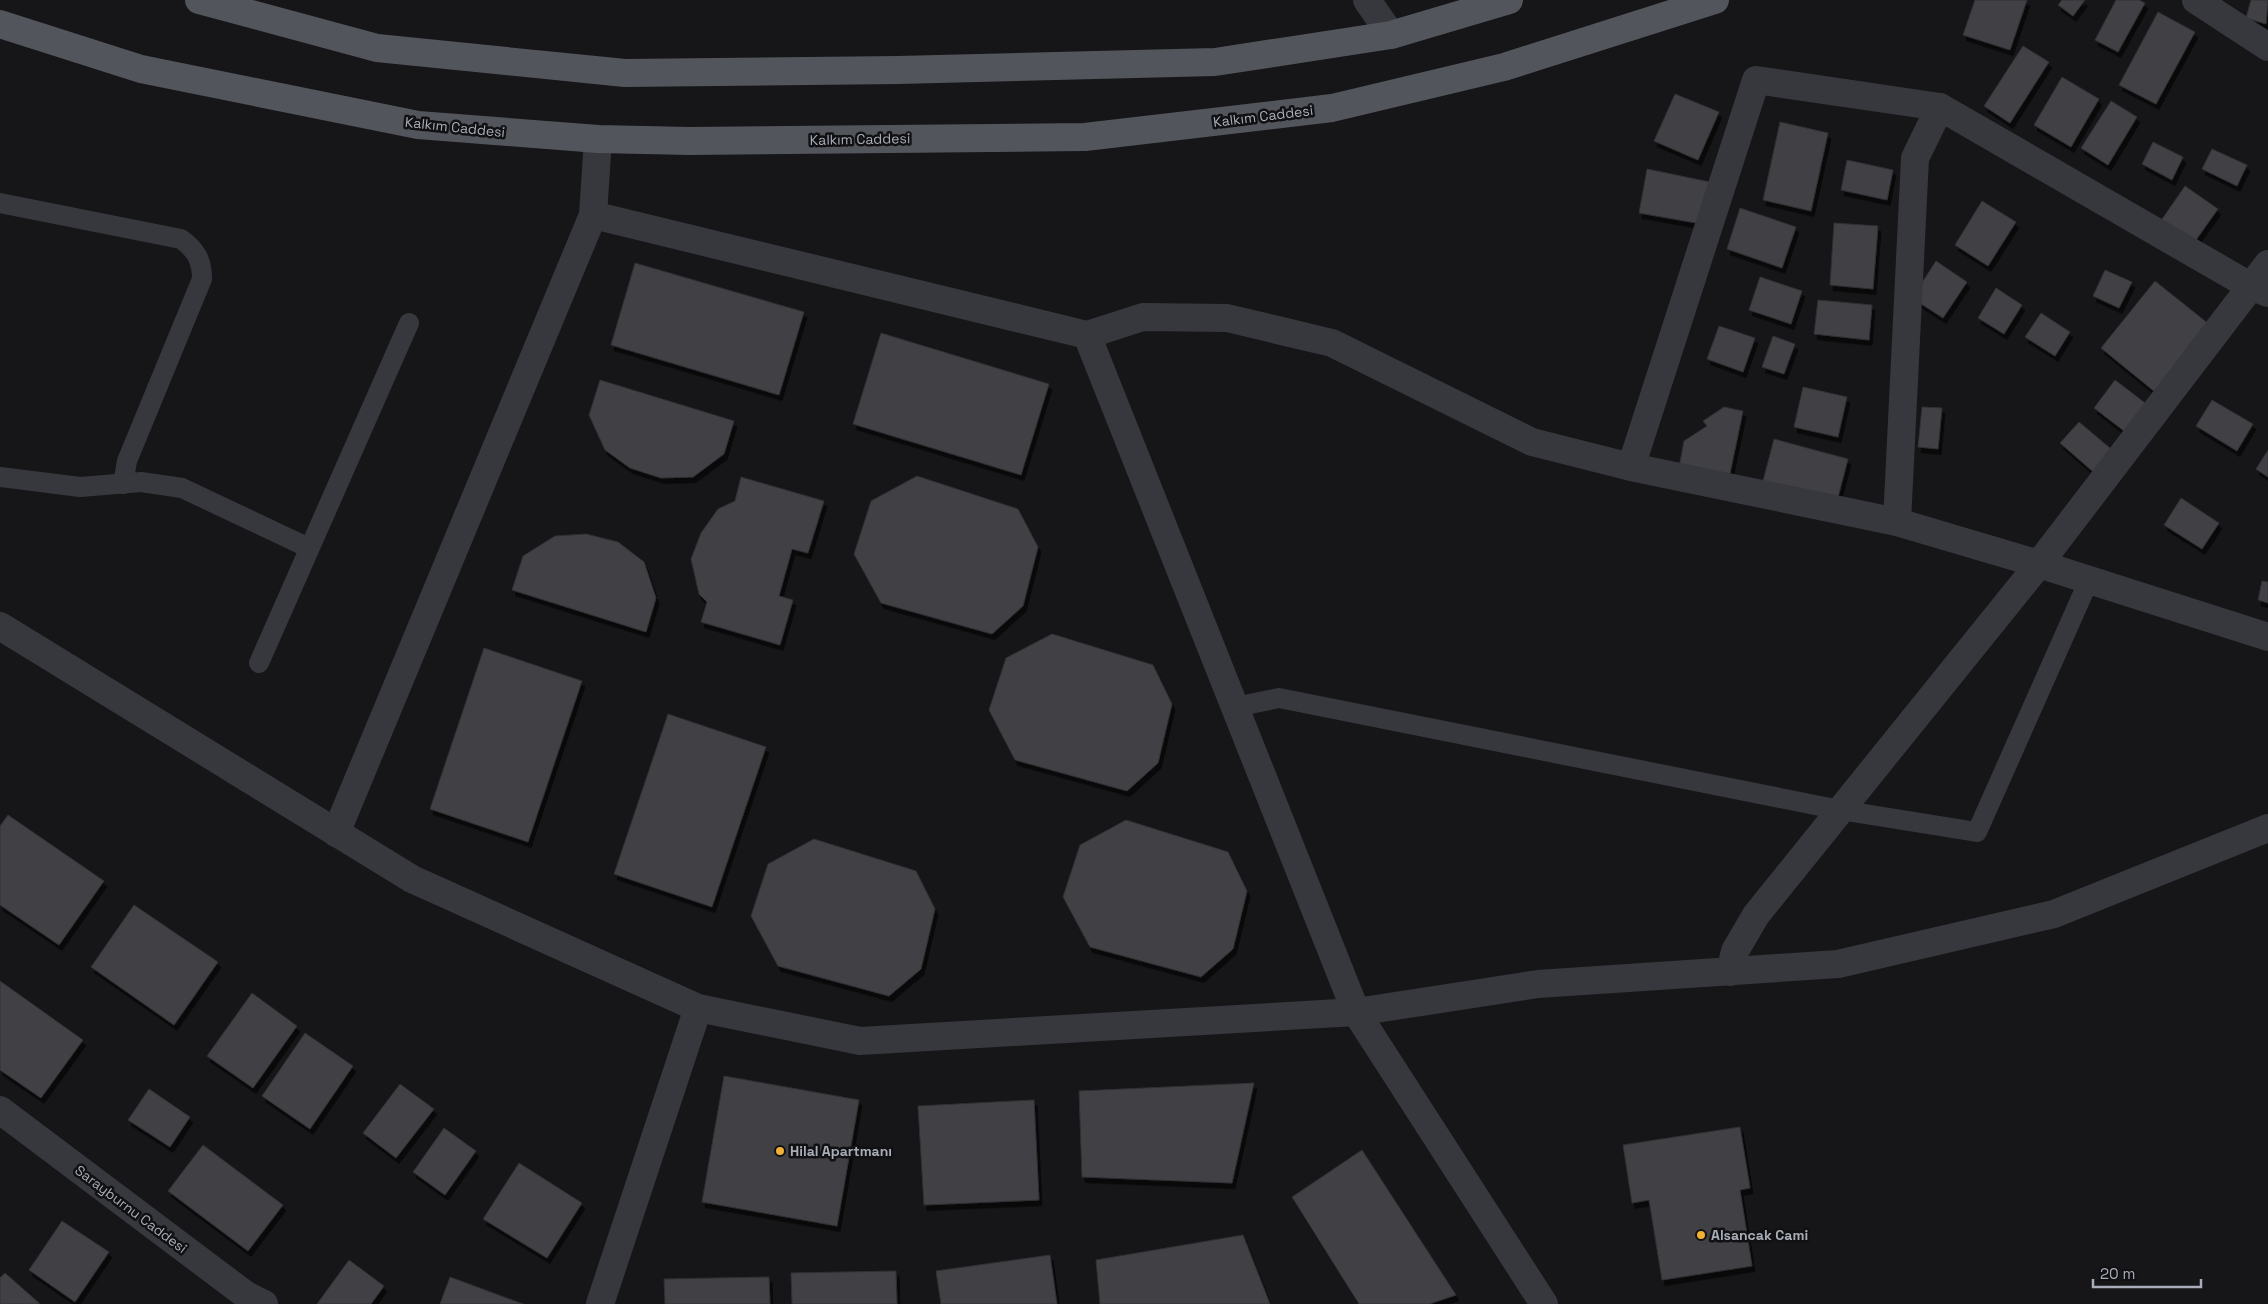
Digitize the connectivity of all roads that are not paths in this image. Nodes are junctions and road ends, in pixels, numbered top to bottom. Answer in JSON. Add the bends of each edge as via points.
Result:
{"nodes":[{"id":1,"x":199,"y":0,"type":"edge"},
{"id":2,"x":1367,"y":0,"type":"edge"},
{"id":3,"x":1509,"y":0,"type":"edge"},
{"id":4,"x":1716,"y":0,"type":"edge"},
{"id":5,"x":2196,"y":0,"type":"edge"},
{"id":6,"x":251,"y":7,"type":"edge"},
{"id":7,"x":0,"y":24,"type":"edge"},
{"id":8,"x":1392,"y":35,"type":"junction"},
{"id":9,"x":2268,"y":47,"type":"edge"},
{"id":10,"x":1940,"y":107,"type":"junction"},
{"id":11,"x":598,"y":139,"type":"junction"},
{"id":12,"x":0,"y":203,"type":"edge"},
{"id":13,"x":593,"y":215,"type":"junction"},
{"id":14,"x":2268,"y":264,"type":"edge"},
{"id":15,"x":2259,"y":290,"type":"edge"},
{"id":16,"x":409,"y":323,"type":"dead end"},
{"id":17,"x":1087,"y":335,"type":"junction"},
{"id":18,"x":1631,"y":467,"type":"junction"},
{"id":19,"x":0,"y":477,"type":"edge"},
{"id":20,"x":123,"y":484,"type":"junction"},
{"id":21,"x":1897,"y":522,"type":"junction"},
{"id":22,"x":309,"y":548,"type":"junction"},
{"id":23,"x":2039,"y":564,"type":"junction"},
{"id":24,"x":2089,"y":580,"type":"junction"},
{"id":25,"x":0,"y":626,"type":"edge"},
{"id":26,"x":2268,"y":637,"type":"edge"},
{"id":27,"x":259,"y":664,"type":"dead end"},
{"id":28,"x":1235,"y":708,"type":"junction"},
{"id":29,"x":1840,"y":810,"type":"junction"},
{"id":30,"x":2268,"y":828,"type":"edge"},
{"id":31,"x":336,"y":833,"type":"junction"},
{"id":32,"x":1730,"y":972,"type":"junction"},
{"id":33,"x":698,"y":1008,"type":"junction"},
{"id":34,"x":1356,"y":1012,"type":"junction"},
{"id":35,"x":0,"y":1110,"type":"edge"},
{"id":36,"x":264,"y":1304,"type":"edge"},
{"id":37,"x":600,"y":1304,"type":"edge"},
{"id":38,"x":1544,"y":1304,"type":"edge"}],
"edges":[{"from":1,"to":6,"type":"main road"},
{"from":2,"to":8,"type":"street"},
{"from":3,"to":8,"type":"main road"},
{"from":4,"to":11,"type":"main road","name":"Kalkım Caddesi","via":[[1504,67],[1322,109],[1085,137]]},
{"from":5,"to":9,"type":"street"},
{"from":6,"to":8,"type":"main road","via":[[378,48],[625,73],[1215,62]]},
{"from":7,"to":11,"type":"main road","name":"Kalkım Caddesi","via":[[141,70],[418,125]]},
{"from":10,"to":15,"type":"street"},
{"from":10,"to":18,"type":"street","via":[[1756,80]]},
{"from":10,"to":21,"type":"street","via":[[1915,158]]},
{"from":11,"to":13,"type":"street"},
{"from":12,"to":20,"type":"lane","via":[[181,239],[199,258],[202,278],[127,461]]},
{"from":13,"to":17,"type":"street"},
{"from":13,"to":31,"type":"street"},
{"from":14,"to":15,"type":"street"},
{"from":15,"to":23,"type":"street"},
{"from":16,"to":22,"type":"lane"},
{"from":17,"to":18,"type":"street","via":[[1143,318],[1227,318],[1332,343],[1532,442]]},
{"from":17,"to":28,"type":"street"},
{"from":18,"to":21,"type":"street"},
{"from":19,"to":20,"type":"lane","via":[[80,487]]},
{"from":20,"to":22,"type":"lane","via":[[141,482],[182,488]]},
{"from":21,"to":23,"type":"street"},
{"from":22,"to":27,"type":"lane"},
{"from":23,"to":24,"type":"street"},
{"from":23,"to":29,"type":"street"},
{"from":24,"to":26,"type":"street"},
{"from":24,"to":29,"type":"lane","via":[[1977,832]]},
{"from":25,"to":31,"type":"street"},
{"from":28,"to":29,"type":"lane","via":[[1279,698]]},
{"from":28,"to":34,"type":"street"},
{"from":29,"to":32,"type":"street","via":[[1756,915],[1735,951]]},
{"from":30,"to":32,"type":"street","via":[[2054,914],[1838,964]]},
{"from":31,"to":33,"type":"street","via":[[412,879]]},
{"from":32,"to":34,"type":"street","via":[[1538,984]]},
{"from":33,"to":34,"type":"street","via":[[860,1041]]},
{"from":33,"to":37,"type":"street"},
{"from":34,"to":38,"type":"street"},
{"from":35,"to":36,"type":"street","name":"Sarayburnu Caddesi","via":[[246,1295]]}]}
